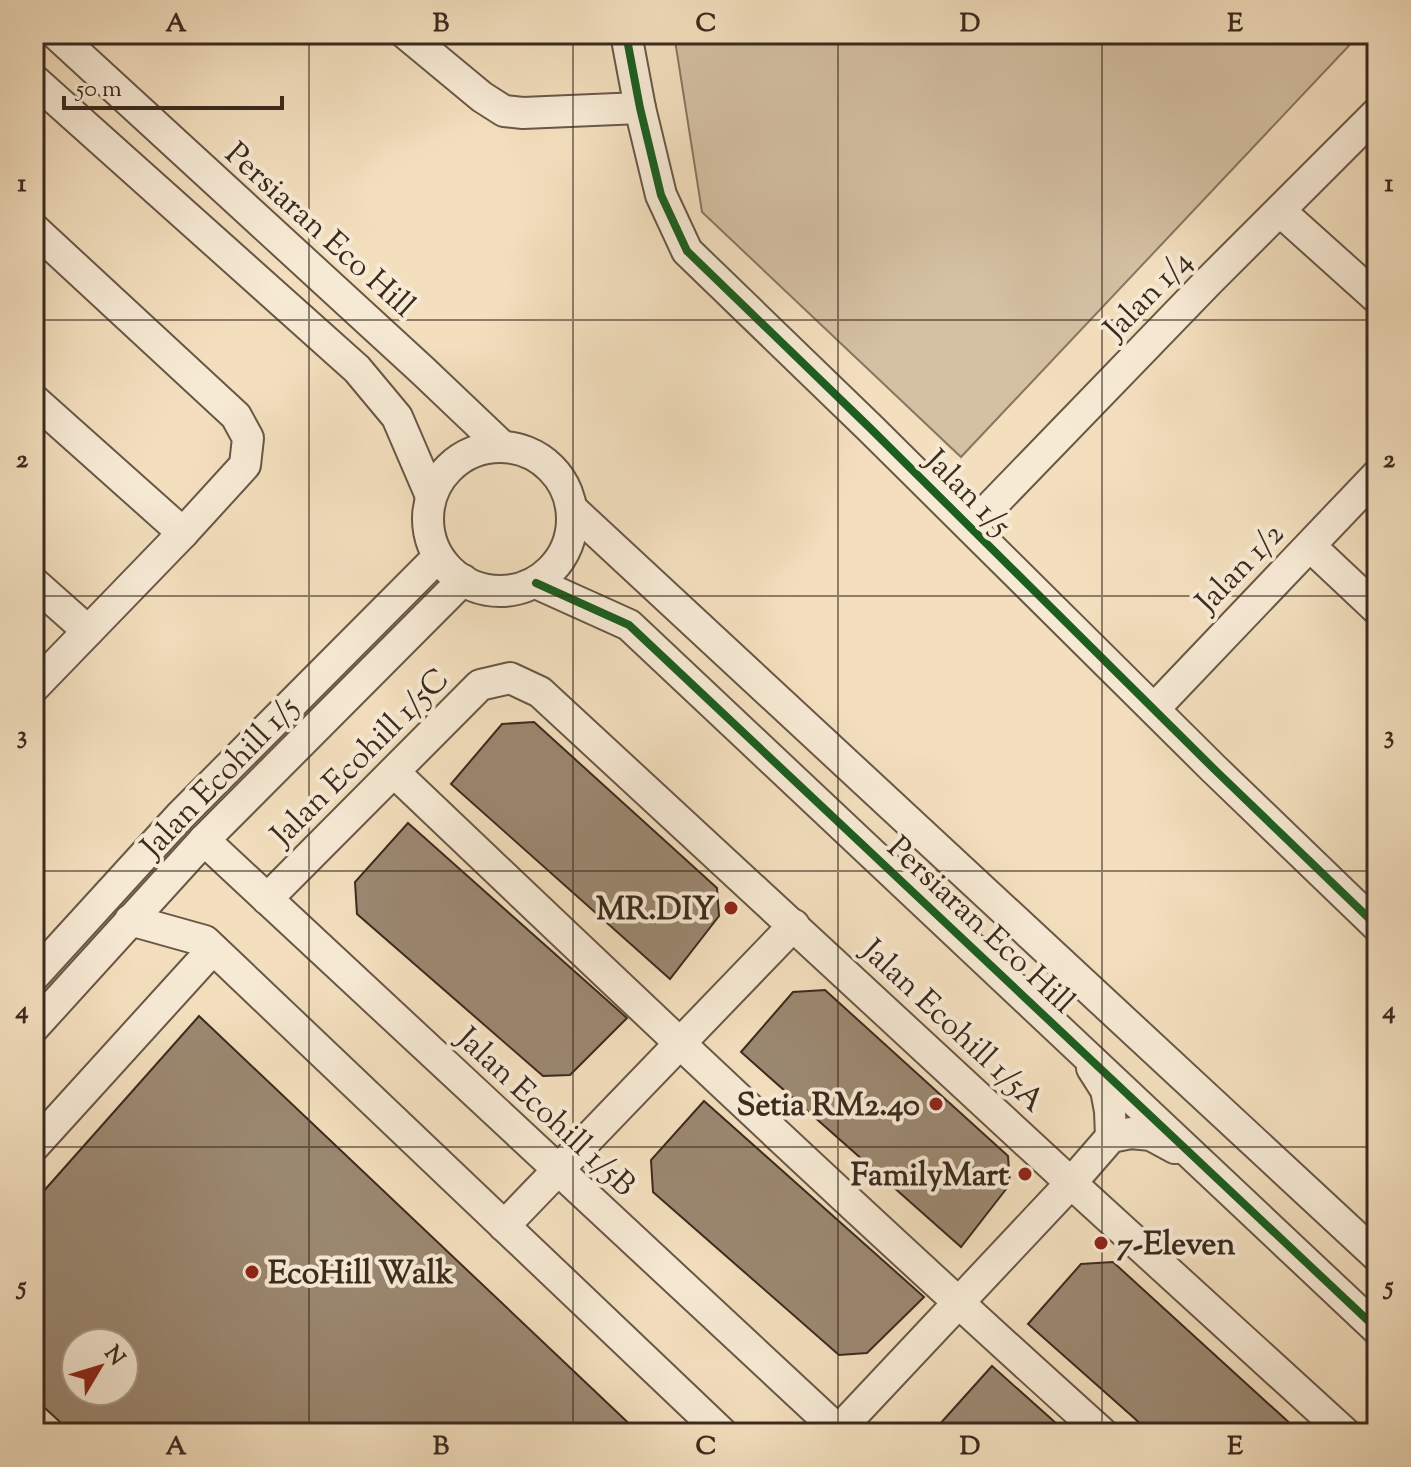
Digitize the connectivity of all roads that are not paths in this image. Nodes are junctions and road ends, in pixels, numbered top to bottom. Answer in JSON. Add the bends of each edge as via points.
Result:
{"nodes":[{"id":1,"x":56,"y":34,"type":"edge"},
{"id":2,"x":406,"y":34,"type":"edge"},
{"id":3,"x":626,"y":34,"type":"edge"},
{"id":4,"x":34,"y":80,"type":"edge"},
{"id":5,"x":640,"y":108,"type":"junction"},
{"id":6,"x":1377,"y":113,"type":"edge"},
{"id":7,"x":1280,"y":211,"type":"junction"},
{"id":8,"x":34,"y":229,"type":"edge"},
{"id":9,"x":1377,"y":298,"type":"edge"},
{"id":10,"x":34,"y":400,"type":"edge"},
{"id":11,"x":502,"y":446,"type":"junction"},
{"id":12,"x":1377,"y":475,"type":"edge"},
{"id":13,"x":431,"y":496,"type":"junction"},
{"id":14,"x":573,"y":510,"type":"junction"},
{"id":15,"x":971,"y":527,"type":"junction"},
{"id":16,"x":183,"y":533,"type":"junction"},
{"id":17,"x":1310,"y":546,"type":"junction"},
{"id":18,"x":438,"y":557,"type":"junction"},
{"id":19,"x":463,"y":580,"type":"junction"},
{"id":20,"x":34,"y":583,"type":"edge"},
{"id":21,"x":536,"y":583,"type":"junction"},
{"id":22,"x":1377,"y":609,"type":"edge"},
{"id":23,"x":88,"y":631,"type":"junction"},
{"id":24,"x":510,"y":678,"type":"joint"},
{"id":25,"x":34,"y":687,"type":"edge"},
{"id":26,"x":1154,"y":709,"type":"junction"},
{"id":27,"x":394,"y":772,"type":"junction"},
{"id":28,"x":204,"y":840,"type":"junction"},
{"id":29,"x":267,"y":899,"type":"junction"},
{"id":30,"x":130,"y":920,"type":"junction"},
{"id":31,"x":794,"y":925,"type":"junction"},
{"id":32,"x":1377,"y":926,"type":"edge"},
{"id":33,"x":213,"y":949,"type":"junction"},
{"id":34,"x":34,"y":976,"type":"edge"},
{"id":35,"x":34,"y":1027,"type":"edge"},
{"id":36,"x":679,"y":1043,"type":"junction"},
{"id":37,"x":1080,"y":1049,"type":"junction"},
{"id":38,"x":1111,"y":1137,"type":"junction"},
{"id":39,"x":34,"y":1146,"type":"edge"},
{"id":40,"x":1201,"y":1163,"type":"junction"},
{"id":41,"x":558,"y":1170,"type":"junction"},
{"id":42,"x":1071,"y":1183,"type":"junction"},
{"id":43,"x":504,"y":1226,"type":"junction"},
{"id":44,"x":1377,"y":1256,"type":"edge"},
{"id":45,"x":958,"y":1304,"type":"junction"},
{"id":46,"x":1377,"y":1329,"type":"edge"},
{"id":47,"x":839,"y":1432,"type":"edge"},
{"id":48,"x":722,"y":1433,"type":"edge"},
{"id":49,"x":1102,"y":1433,"type":"edge"},
{"id":50,"x":1345,"y":1433,"type":"edge"}],
"edges":[{"from":1,"to":11,"type":"street","name":"Persiaran Eco Hill"},
{"from":2,"to":5,"type":"street","via":[[504,111]]},
{"from":3,"to":5,"type":"street","name":"Jalan 1/5"},
{"from":4,"to":13,"type":"street","via":[[357,369],[397,417]]},
{"from":5,"to":15,"type":"street","name":"Jalan 1/5","via":[[661,195],[687,251]]},
{"from":6,"to":7,"type":"street","name":"Jalan 1/4"},
{"from":7,"to":9,"type":"street"},
{"from":7,"to":15,"type":"street","name":"Jalan 1/4"},
{"from":8,"to":16,"type":"street","via":[[236,416],[248,438],[245,465]]},
{"from":10,"to":16,"type":"street"},
{"from":11,"to":13,"type":"street","via":[[458,459]]},
{"from":11,"to":14,"type":"street","name":"Persiaran Eco Hill","via":[[549,465],[567,490]]},
{"from":12,"to":17,"type":"street","name":"Jalan 1/2"},
{"from":13,"to":18,"type":"street","via":[[430,538]]},
{"from":14,"to":21,"type":"street","via":[[565,552]]},
{"from":14,"to":44,"type":"street","name":"Persiaran Eco Hill"},
{"from":15,"to":26,"type":"street","name":"Jalan 1/5"},
{"from":16,"to":23,"type":"street"},
{"from":17,"to":22,"type":"street"},
{"from":17,"to":26,"type":"street","name":"Jalan 1/2"},
{"from":18,"to":19,"type":"street"},
{"from":18,"to":34,"type":"street","via":[[180,816]]},
{"from":19,"to":21,"type":"street","via":[[492,591]]},
{"from":19,"to":28,"type":"street","name":"Jalan Ecohill 1/5"},
{"from":20,"to":23,"type":"street"},
{"from":21,"to":37,"type":"street","name":"Persiaran Eco Hill","via":[[629,625]]},
{"from":23,"to":25,"type":"street"},
{"from":24,"to":27,"type":"street","name":"Jalan Ecohill 1/5C","via":[[480,685]]},
{"from":24,"to":31,"type":"street","name":"Jalan Ecohill 1/5A","via":[[540,692]]},
{"from":26,"to":32,"type":"street","name":"Jalan 1/5"},
{"from":27,"to":29,"type":"street","name":"Jalan Ecohill 1/5C"},
{"from":27,"to":36,"type":"street"},
{"from":28,"to":29,"type":"street","name":"Jalan Ecohill 1/5B"},
{"from":28,"to":30,"type":"street","name":"Jalan Ecohill 1/5"},
{"from":29,"to":41,"type":"street","name":"Jalan Ecohill 1/5B"},
{"from":30,"to":33,"type":"street","via":[[205,941]]},
{"from":30,"to":35,"type":"street","name":"Jalan Ecohill 1/5"},
{"from":31,"to":36,"type":"street"},
{"from":31,"to":42,"type":"street","name":"Jalan Ecohill 1/5A"},
{"from":33,"to":39,"type":"street"},
{"from":33,"to":43,"type":"street"},
{"from":36,"to":41,"type":"street"},
{"from":36,"to":45,"type":"street"},
{"from":37,"to":38,"type":"street","via":[[1106,1090]]},
{"from":37,"to":40,"type":"street","name":"Persiaran Eco Hill"},
{"from":38,"to":40,"type":"street","via":[[1151,1135]]},
{"from":38,"to":42,"type":"street"},
{"from":40,"to":46,"type":"street","name":"Persiaran Eco Hill"},
{"from":41,"to":43,"type":"street"},
{"from":41,"to":47,"type":"street","name":"Jalan Ecohill 1/5B"},
{"from":42,"to":45,"type":"street"},
{"from":42,"to":50,"type":"street","name":"Jalan Ecohill 1/5A"},
{"from":43,"to":48,"type":"street"},
{"from":45,"to":47,"type":"street"},
{"from":45,"to":49,"type":"street"}]}
